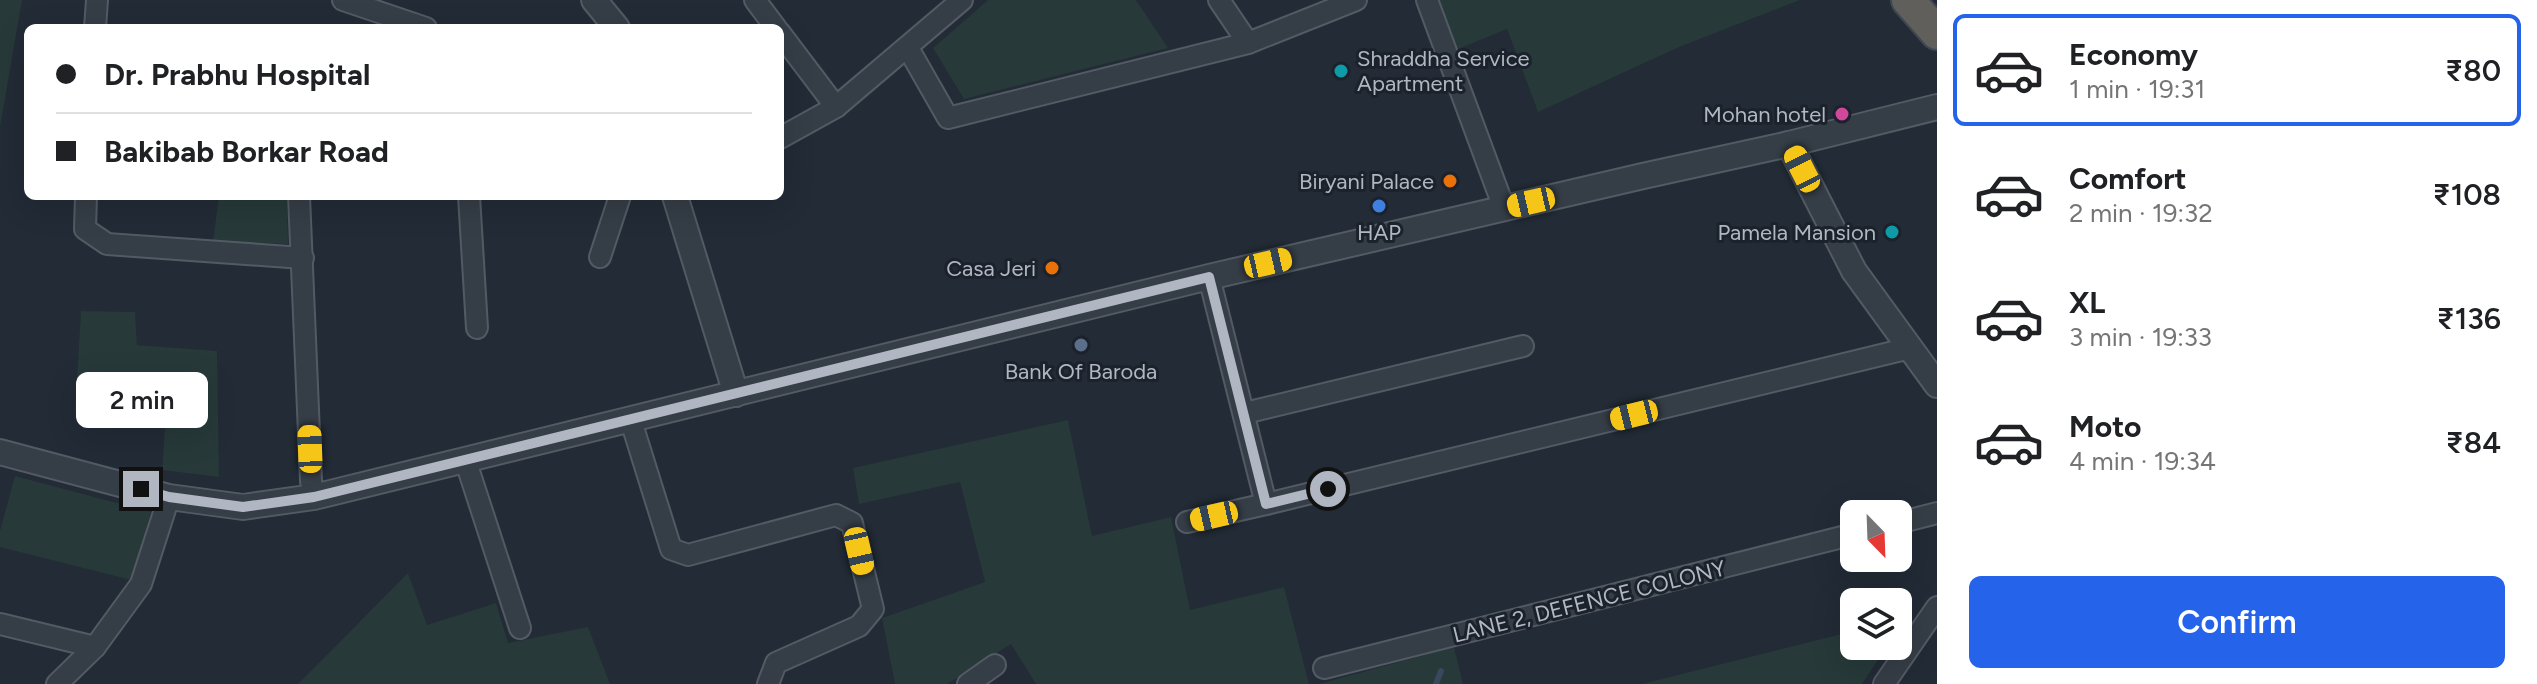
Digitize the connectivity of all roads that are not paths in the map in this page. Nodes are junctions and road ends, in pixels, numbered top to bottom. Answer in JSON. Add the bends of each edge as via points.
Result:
{"nodes":[{"id":1,"x":97,"y":0,"type":"edge"},
{"id":2,"x":343,"y":0,"type":"edge"},
{"id":3,"x":398,"y":0,"type":"edge"},
{"id":4,"x":594,"y":0,"type":"edge"},
{"id":5,"x":755,"y":0,"type":"edge"},
{"id":6,"x":962,"y":0,"type":"edge"},
{"id":7,"x":1219,"y":0,"type":"edge"},
{"id":8,"x":1356,"y":0,"type":"edge"},
{"id":9,"x":1427,"y":0,"type":"edge"},
{"id":10,"x":1908,"y":0,"type":"edge"},
{"id":11,"x":95,"y":24,"type":"edge"},
{"id":12,"x":416,"y":24,"type":"edge"},
{"id":13,"x":422,"y":24,"type":"edge"},
{"id":14,"x":614,"y":24,"type":"edge"},
{"id":15,"x":773,"y":24,"type":"edge"},
{"id":16,"x":1937,"y":33,"type":"edge"},
{"id":17,"x":784,"y":38,"type":"edge"},
{"id":18,"x":1248,"y":43,"type":"junction"},
{"id":19,"x":908,"y":48,"type":"junction"},
{"id":20,"x":836,"y":107,"type":"junction"},
{"id":21,"x":1937,"y":107,"type":"edge"},
{"id":22,"x":784,"y":136,"type":"edge"},
{"id":23,"x":1789,"y":144,"type":"junction"},
{"id":24,"x":86,"y":200,"type":"edge"},
{"id":25,"x":299,"y":200,"type":"edge"},
{"id":26,"x":469,"y":200,"type":"edge"},
{"id":27,"x":619,"y":200,"type":"edge"},
{"id":28,"x":676,"y":200,"type":"edge"},
{"id":29,"x":1504,"y":208,"type":"junction"},
{"id":30,"x":600,"y":257,"type":"dead end"},
{"id":31,"x":303,"y":258,"type":"junction"},
{"id":32,"x":1209,"y":277,"type":"junction"},
{"id":33,"x":477,"y":328,"type":"dead end"},
{"id":34,"x":1523,"y":346,"type":"dead end"},
{"id":35,"x":1910,"y":348,"type":"junction"},
{"id":36,"x":1937,"y":385,"type":"edge"},
{"id":37,"x":736,"y":394,"type":"junction"},
{"id":38,"x":1245,"y":413,"type":"junction"},
{"id":39,"x":631,"y":421,"type":"junction"},
{"id":40,"x":0,"y":452,"type":"edge"},
{"id":41,"x":465,"y":459,"type":"junction"},
{"id":42,"x":169,"y":497,"type":"junction"},
{"id":43,"x":314,"y":497,"type":"junction"},
{"id":44,"x":1266,"y":504,"type":"junction"},
{"id":45,"x":1937,"y":513,"type":"edge"},
{"id":46,"x":1912,"y":519,"type":"edge"},
{"id":47,"x":1187,"y":522,"type":"dead end"},
{"id":48,"x":1840,"y":538,"type":"edge"},
{"id":49,"x":1937,"y":607,"type":"edge"},
{"id":50,"x":0,"y":624,"type":"edge"},
{"id":51,"x":520,"y":628,"type":"dead end"},
{"id":52,"x":95,"y":647,"type":"junction"},
{"id":53,"x":995,"y":665,"type":"dead end"},
{"id":54,"x":1324,"y":668,"type":"dead end"},
{"id":55,"x":57,"y":684,"type":"edge"},
{"id":56,"x":768,"y":684,"type":"edge"},
{"id":57,"x":968,"y":684,"type":"edge"},
{"id":58,"x":1884,"y":684,"type":"edge"}],
"edges":[{"from":1,"to":11,"type":"street"},
{"from":2,"to":12,"type":"street"},
{"from":3,"to":13,"type":"street"},
{"from":4,"to":14,"type":"street"},
{"from":5,"to":15,"type":"street"},
{"from":6,"to":19,"type":"street"},
{"from":7,"to":18,"type":"street"},
{"from":8,"to":18,"type":"street"},
{"from":9,"to":29,"type":"street"},
{"from":10,"to":16,"type":"highway"},
{"from":17,"to":20,"type":"street"},
{"from":18,"to":19,"type":"street","via":[[948,118]]},
{"from":19,"to":20,"type":"street"},
{"from":20,"to":22,"type":"street"},
{"from":21,"to":23,"type":"street"},
{"from":23,"to":29,"type":"street"},
{"from":23,"to":35,"type":"street","via":[[1854,271]]},
{"from":24,"to":31,"type":"street","via":[[85,229],[107,244]]},
{"from":25,"to":31,"type":"street"},
{"from":26,"to":33,"type":"street"},
{"from":27,"to":30,"type":"street"},
{"from":28,"to":37,"type":"street"},
{"from":29,"to":32,"type":"street"},
{"from":31,"to":43,"type":"street"},
{"from":32,"to":37,"type":"street"},
{"from":32,"to":38,"type":"street"},
{"from":34,"to":38,"type":"street"},
{"from":35,"to":36,"type":"street"},
{"from":35,"to":44,"type":"street"},
{"from":37,"to":39,"type":"street"},
{"from":38,"to":44,"type":"street"},
{"from":39,"to":41,"type":"street"},
{"from":39,"to":56,"type":"street","via":[[671,549],[688,555],[836,515],[852,523],[873,609],[859,626],[776,663]]},
{"from":40,"to":42,"type":"street"},
{"from":41,"to":43,"type":"street"},
{"from":41,"to":51,"type":"street"},
{"from":42,"to":43,"type":"street","via":[[243,507]]},
{"from":42,"to":52,"type":"street","via":[[141,584]]},
{"from":44,"to":47,"type":"street"},
{"from":45,"to":46,"type":"street"},
{"from":48,"to":54,"type":"street","name":"LANE 2, DEFENCE COLONY"},
{"from":49,"to":58,"type":"street"},
{"from":50,"to":52,"type":"street"},
{"from":52,"to":55,"type":"street"},
{"from":53,"to":57,"type":"street"}]}
